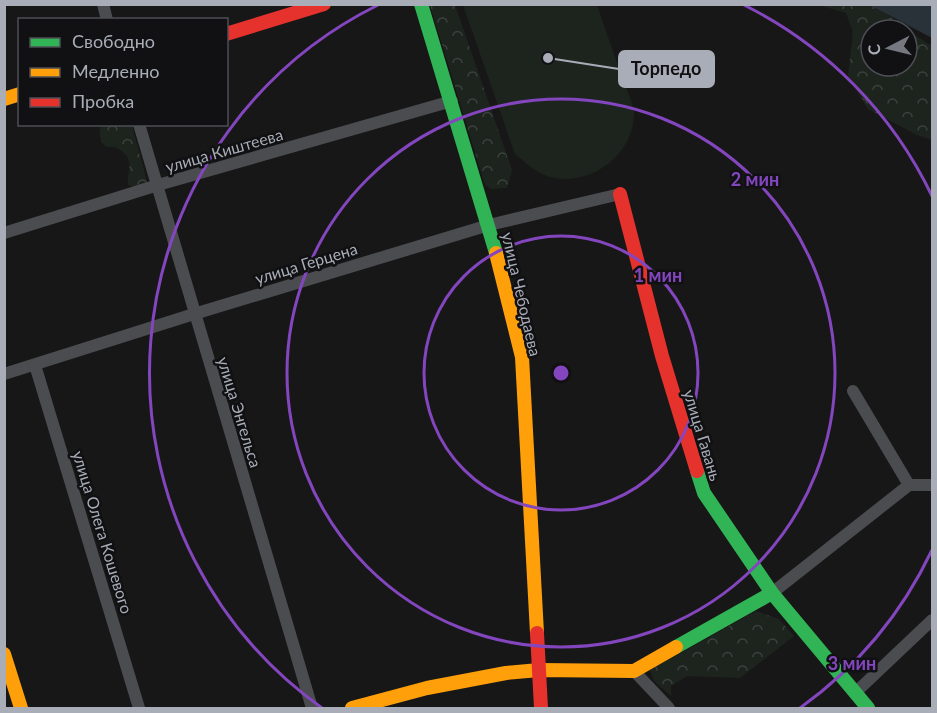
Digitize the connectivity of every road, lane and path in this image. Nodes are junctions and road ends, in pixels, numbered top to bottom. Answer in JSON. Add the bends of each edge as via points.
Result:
{"nodes":[{"id":1,"x":324,"y":4,"type":"edge"},
{"id":2,"x":421,"y":4,"type":"edge"},
{"id":3,"x":228,"y":32,"type":"edge"},
{"id":4,"x":452,"y":101,"type":"junction"},
{"id":5,"x":140,"y":126,"type":"edge"},
{"id":6,"x":158,"y":185,"type":"junction"},
{"id":7,"x":620,"y":194,"type":"joint"},
{"id":8,"x":489,"y":225,"type":"junction"},
{"id":9,"x":4,"y":233,"type":"edge"},
{"id":10,"x":194,"y":314,"type":"junction"},
{"id":11,"x":35,"y":365,"type":"junction"},
{"id":12,"x":4,"y":374,"type":"edge"},
{"id":13,"x":853,"y":391,"type":"dead end"},
{"id":14,"x":909,"y":485,"type":"junction"},
{"id":15,"x":933,"y":485,"type":"edge"},
{"id":16,"x":772,"y":593,"type":"junction"},
{"id":17,"x":933,"y":620,"type":"edge"},
{"id":18,"x":4,"y":654,"type":"edge"},
{"id":19,"x":539,"y":670,"type":"junction"},
{"id":20,"x":634,"y":671,"type":"junction"},
{"id":21,"x":855,"y":693,"type":"junction"},
{"id":22,"x":21,"y":708,"type":"edge"},
{"id":23,"x":139,"y":708,"type":"edge"},
{"id":24,"x":312,"y":708,"type":"edge"},
{"id":25,"x":351,"y":708,"type":"edge"},
{"id":26,"x":541,"y":708,"type":"edge"},
{"id":27,"x":669,"y":708,"type":"edge"},
{"id":28,"x":868,"y":708,"type":"edge"}],
"edges":[{"from":1,"to":3,"type":"street"},
{"from":2,"to":4,"type":"street","name":"улица Чебодаева"},
{"from":4,"to":6,"type":"street","name":"улица Киштеева"},
{"from":4,"to":8,"type":"street","name":"улица Чебодаева"},
{"from":5,"to":6,"type":"street","name":"улица Энгельса"},
{"from":6,"to":9,"type":"street","name":"улица Киштеева"},
{"from":6,"to":10,"type":"street","name":"улица Энгельса"},
{"from":7,"to":8,"type":"street","name":"улица Герцена"},
{"from":7,"to":16,"type":"street","name":"улица Гавань","via":[[662,357],[704,493]]},
{"from":8,"to":10,"type":"street","name":"улица Герцена"},
{"from":8,"to":19,"type":"street","name":"улица Чебодаева","via":[[522,357]]},
{"from":10,"to":11,"type":"street","name":"улица Герцена"},
{"from":10,"to":24,"type":"street","name":"улица Энгельса"},
{"from":11,"to":12,"type":"street","name":"улица Герцена"},
{"from":11,"to":23,"type":"street","name":"улица Олега Кошевого"},
{"from":13,"to":14,"type":"street"},
{"from":14,"to":15,"type":"street"},
{"from":14,"to":16,"type":"street"},
{"from":16,"to":20,"type":"street"},
{"from":16,"to":21,"type":"street","name":"улица Гавань"},
{"from":17,"to":21,"type":"street"},
{"from":18,"to":22,"type":"street"},
{"from":19,"to":20,"type":"street"},
{"from":19,"to":25,"type":"street","via":[[427,688]]},
{"from":19,"to":26,"type":"street","name":"улица Чебодаева"},
{"from":20,"to":27,"type":"street"},
{"from":21,"to":28,"type":"street","name":"улица Гавань"}]}
